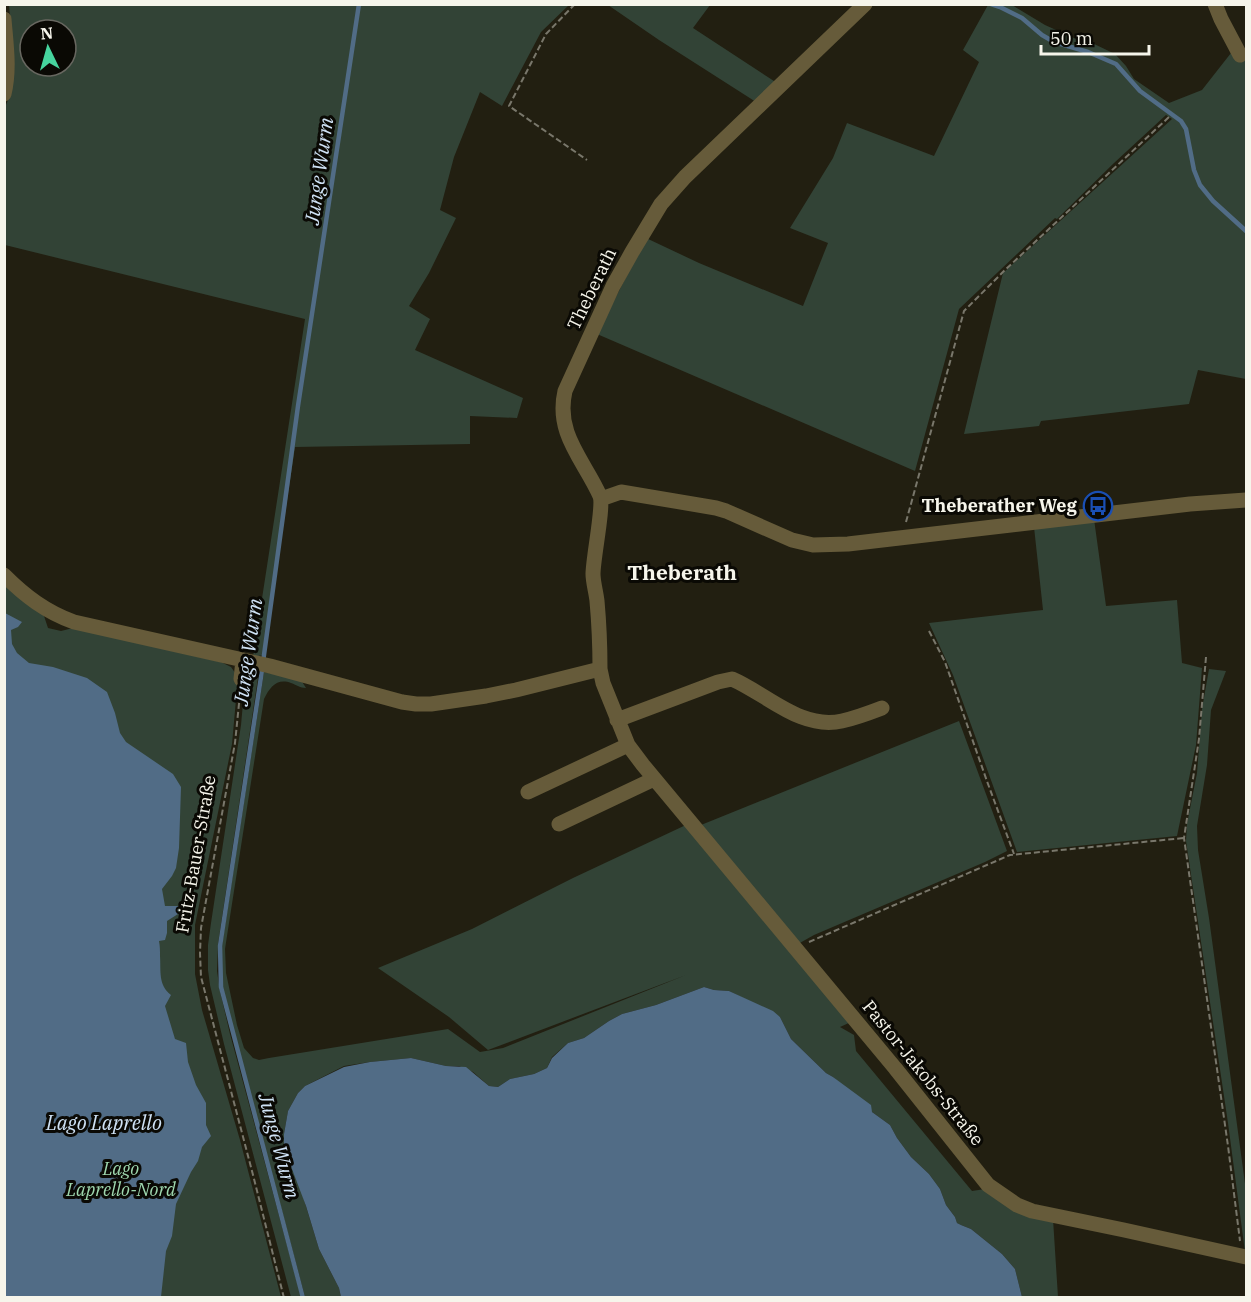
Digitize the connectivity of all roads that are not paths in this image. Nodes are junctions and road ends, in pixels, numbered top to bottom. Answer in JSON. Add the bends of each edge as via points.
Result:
{"nodes":[{"id":1,"x":865,"y":4,"type":"edge"},
{"id":2,"x":1215,"y":4,"type":"edge"},
{"id":3,"x":4,"y":18,"type":"edge"},
{"id":4,"x":1240,"y":55,"type":"dead end"},
{"id":5,"x":4,"y":94,"type":"edge"},
{"id":6,"x":601,"y":499,"type":"junction"},
{"id":7,"x":1246,"y":500,"type":"edge"},
{"id":8,"x":4,"y":575,"type":"edge"},
{"id":9,"x":248,"y":661,"type":"junction"},
{"id":10,"x":600,"y":669,"type":"junction"},
{"id":11,"x":241,"y":679,"type":"road end"},
{"id":12,"x":882,"y":708,"type":"dead end"},
{"id":13,"x":617,"y":720,"type":"junction"},
{"id":14,"x":628,"y":745,"type":"junction"},
{"id":15,"x":654,"y":779,"type":"junction"},
{"id":16,"x":528,"y":792,"type":"dead end"},
{"id":17,"x":559,"y":824,"type":"dead end"},
{"id":18,"x":1244,"y":1257,"type":"edge"}],
"edges":[{"from":1,"to":6,"type":"street","name":"Theberath","via":[[685,177],[661,204],[613,286],[562,404],[562,416],[575,452]]},
{"from":2,"to":4,"type":"street"},
{"from":3,"to":5,"type":"street","via":[[8,80]]},
{"from":6,"to":7,"type":"street","via":[[621,492],[716,508],[813,545]]},
{"from":6,"to":10,"type":"street","via":[[592,575]]},
{"from":8,"to":9,"type":"street","via":[[28,597],[58,616]]},
{"from":9,"to":10,"type":"street","via":[[402,702],[431,704],[516,690]]},
{"from":9,"to":11,"type":"street"},
{"from":10,"to":13,"type":"street","name":"Pastor-Jakobs-Straße"},
{"from":12,"to":13,"type":"street","via":[[841,721],[820,722],[790,712],[732,679]]},
{"from":13,"to":14,"type":"street","name":"Pastor-Jakobs-Straße"},
{"from":14,"to":15,"type":"street","name":"Pastor-Jakobs-Straße"},
{"from":14,"to":16,"type":"street"},
{"from":15,"to":17,"type":"street"},
{"from":15,"to":18,"type":"street","name":"Pastor-Jakobs-Straße","via":[[988,1185],[1032,1211]]}]}
